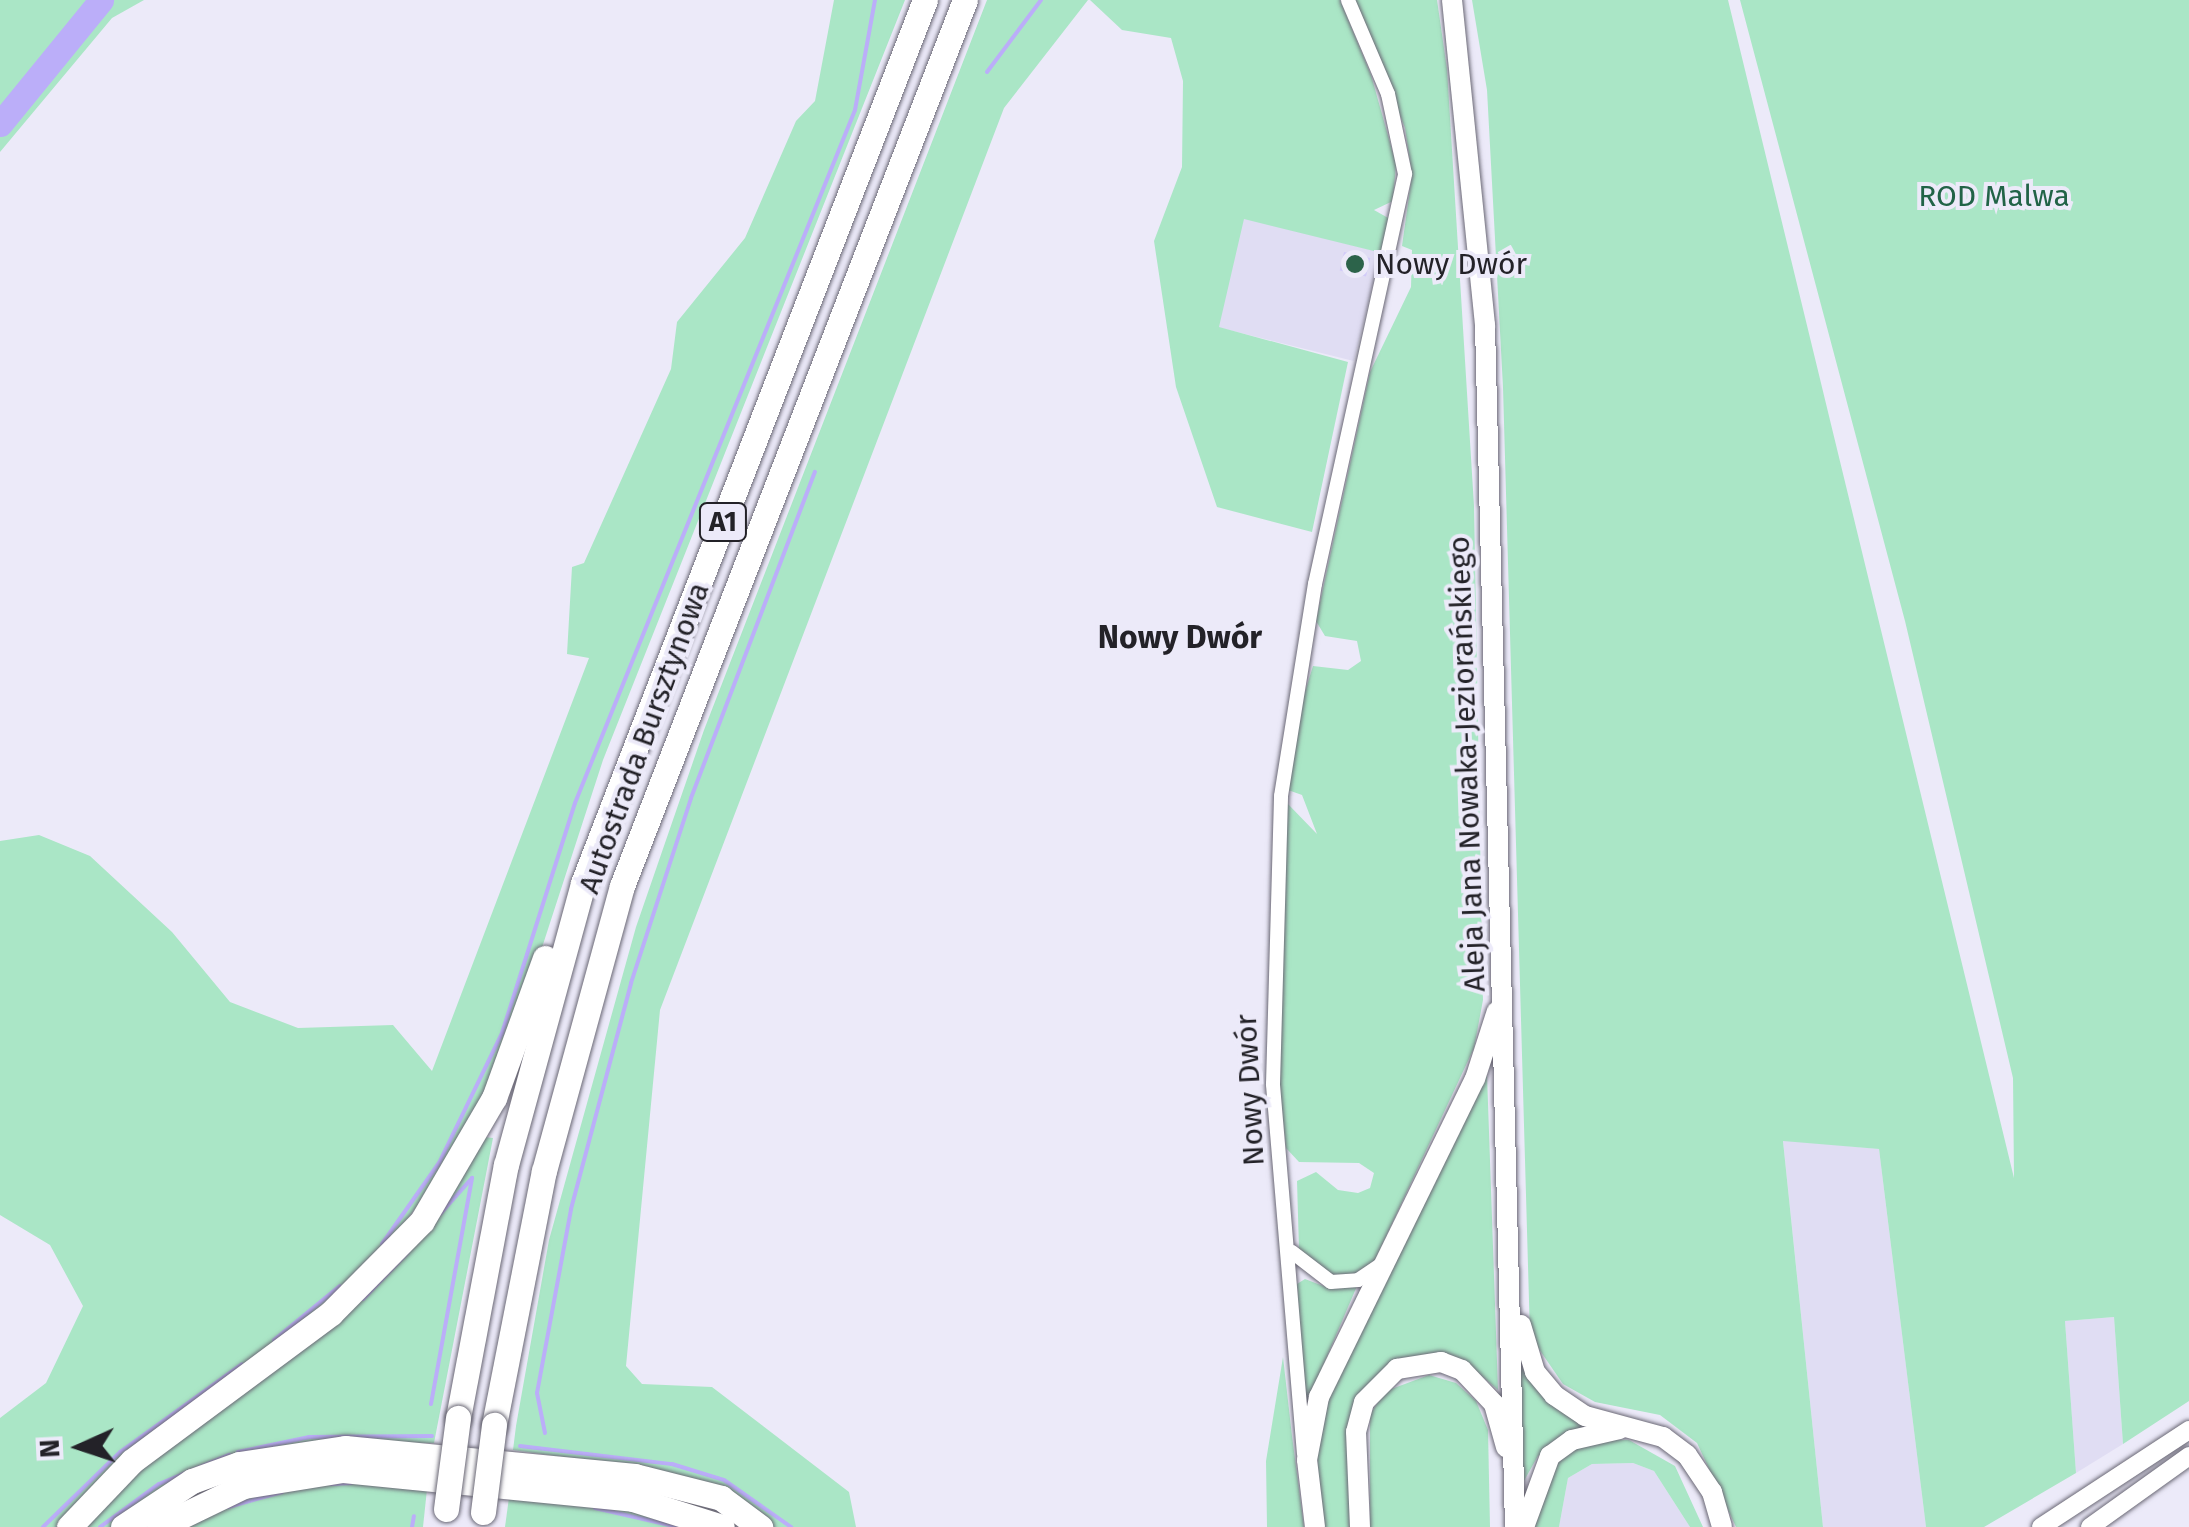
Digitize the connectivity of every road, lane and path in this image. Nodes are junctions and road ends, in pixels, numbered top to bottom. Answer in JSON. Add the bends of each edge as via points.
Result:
{"nodes":[{"id":1,"x":926,"y":0,"type":"edge"},
{"id":2,"x":966,"y":0,"type":"edge"},
{"id":3,"x":1348,"y":0,"type":"edge"},
{"id":4,"x":1452,"y":0,"type":"edge"},
{"id":5,"x":584,"y":883,"type":"junction"},
{"id":6,"x":1504,"y":990,"type":"junction"},
{"id":7,"x":1289,"y":1241,"type":"junction"},
{"id":8,"x":1509,"y":1259,"type":"junction"},
{"id":9,"x":1379,"y":1266,"type":"junction"},
{"id":10,"x":1628,"y":1428,"type":"junction"},
{"id":11,"x":2189,"y":1430,"type":"edge"},
{"id":12,"x":2189,"y":1456,"type":"edge"},
{"id":13,"x":1307,"y":1475,"type":"junction"},
{"id":14,"x":1514,"y":1479,"type":"junction"},
{"id":15,"x":444,"y":1518,"type":"edge"},
{"id":16,"x":483,"y":1522,"type":"edge"},
{"id":17,"x":69,"y":1527,"type":"edge"},
{"id":18,"x":122,"y":1527,"type":"edge"},
{"id":19,"x":159,"y":1527,"type":"edge"},
{"id":20,"x":722,"y":1527,"type":"edge"},
{"id":21,"x":760,"y":1527,"type":"edge"},
{"id":22,"x":1315,"y":1527,"type":"edge"},
{"id":23,"x":1360,"y":1527,"type":"edge"},
{"id":24,"x":1515,"y":1527,"type":"edge"},
{"id":25,"x":1524,"y":1527,"type":"edge"},
{"id":26,"x":1722,"y":1527,"type":"edge"},
{"id":27,"x":2041,"y":1527,"type":"edge"},
{"id":28,"x":2090,"y":1527,"type":"edge"}],
"edges":[{"from":1,"to":5,"type":"highway","name":"Autostrada Bursztynowa","number":"A1"},
{"from":2,"to":16,"type":"highway","name":"Autostrada Bursztynowa","number":"A1","bridge":true,"via":[[622,886],[544,1171],[494,1425]]},
{"from":3,"to":7,"type":"street","name":"Nowy Dwór","via":[[1388,94],[1405,174],[1284,754],[1272,1084]]},
{"from":4,"to":6,"type":"main road","name":"Aleja Jana Nowaka-Jeziorańskiego","via":[[1484,326]]},
{"from":5,"to":15,"type":"highway","name":"Autostrada Bursztynowa","number":"A1","bridge":true,"via":[[506,1165]]},
{"from":5,"to":17,"type":"highway","via":[[558,920],[479,1130],[422,1221],[331,1313],[132,1461]]},
{"from":6,"to":8,"type":"main road","name":"Aleja Jana Nowaka-Jeziorańskiego"},
{"from":6,"to":9,"type":"main road","via":[[1476,1079]]},
{"from":7,"to":9,"type":"street","via":[[1296,1262],[1322,1280],[1358,1280]]},
{"from":7,"to":13,"type":"street","name":"Nowy Dwór"},
{"from":8,"to":10,"type":"main road","via":[[1535,1372],[1585,1416]]},
{"from":8,"to":14,"type":"main road","name":"Aleja Jana Nowaka-Jeziorańskiego"},
{"from":9,"to":13,"type":"main road","via":[[1319,1397]]},
{"from":10,"to":25,"type":"main road","via":[[1572,1440],[1550,1456]]},
{"from":10,"to":26,"type":"main road","via":[[1687,1455],[1712,1492]]},
{"from":11,"to":27,"type":"main road"},
{"from":12,"to":28,"type":"main road"},
{"from":13,"to":22,"type":"main road"},
{"from":14,"to":23,"type":"main road","via":[[1494,1404],[1478,1382],[1441,1362],[1397,1368],[1364,1402],[1356,1432]]},
{"from":14,"to":24,"type":"main road","name":"Aleja Jana Nowaka-Jeziorańskiego"},
{"from":18,"to":21,"type":"highway","via":[[192,1481],[240,1464],[345,1448],[635,1476],[721,1498]]},
{"from":19,"to":20,"type":"highway","via":[[244,1486],[344,1470],[633,1499]]}]}
